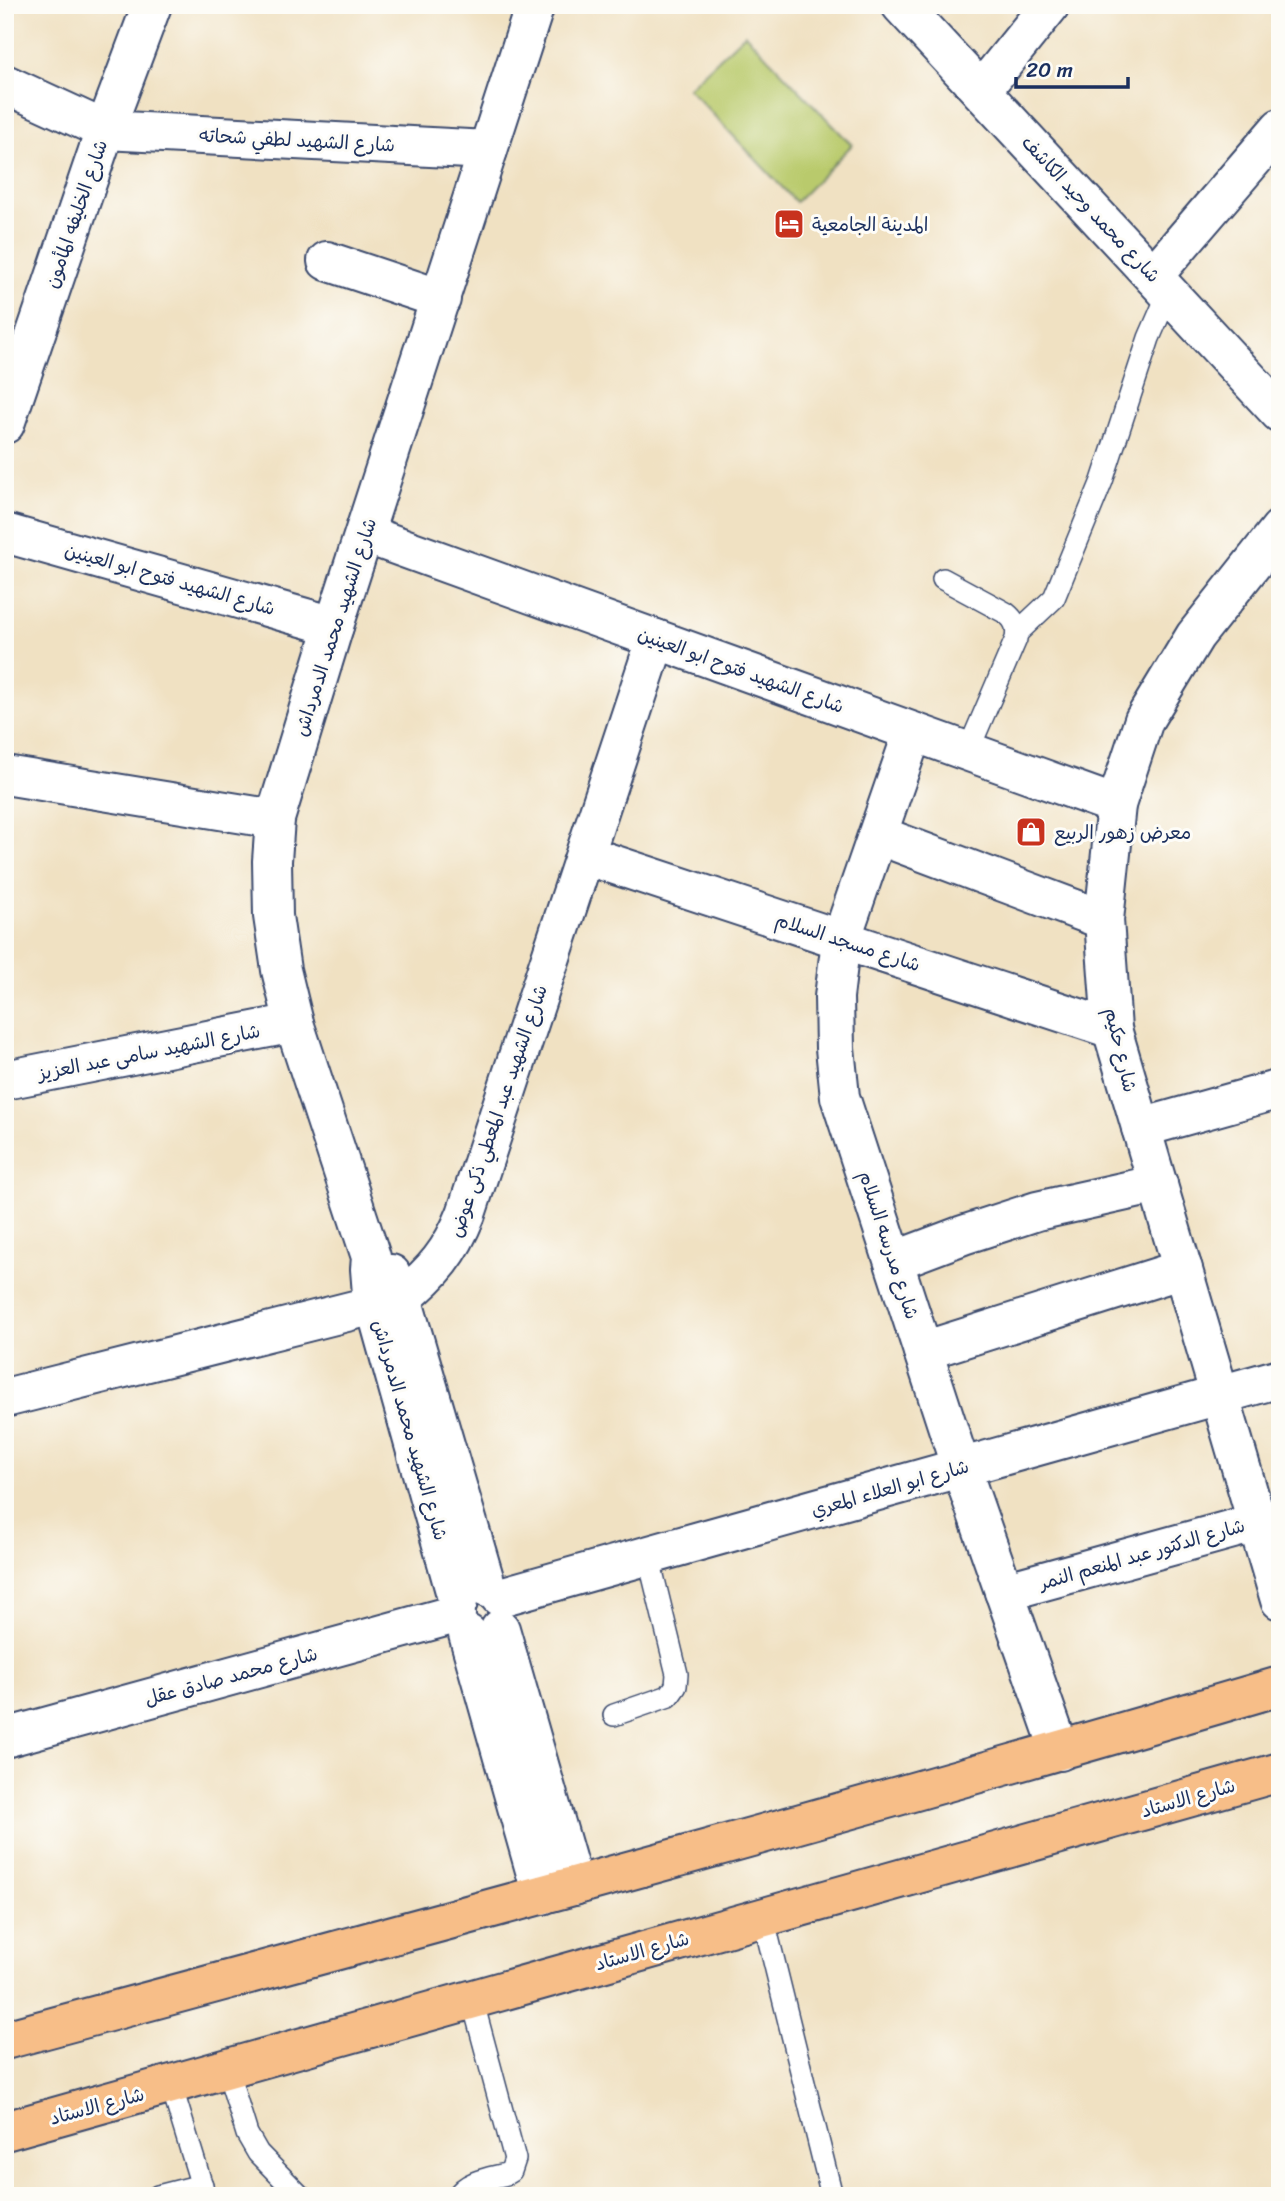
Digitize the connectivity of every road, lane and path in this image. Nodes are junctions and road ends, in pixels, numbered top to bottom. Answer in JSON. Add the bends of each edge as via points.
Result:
{"nodes":[{"id":1,"x":535,"y":5,"type":"edge"},
{"id":2,"x":901,"y":5,"type":"edge"},
{"id":3,"x":1050,"y":5,"type":"edge"},
{"id":4,"x":148,"y":7,"type":"edge"},
{"id":5,"x":5,"y":84,"type":"edge"},
{"id":6,"x":981,"y":91,"type":"junction"},
{"id":7,"x":1280,"y":128,"type":"edge"},
{"id":8,"x":105,"y":130,"type":"junction"},
{"id":9,"x":488,"y":150,"type":"junction"},
{"id":10,"x":327,"y":261,"type":"dead end"},
{"id":11,"x":1161,"y":284,"type":"junction"},
{"id":12,"x":441,"y":299,"type":"junction"},
{"id":13,"x":1280,"y":413,"type":"edge"},
{"id":14,"x":5,"y":424,"type":"edge"},
{"id":15,"x":1280,"y":529,"type":"edge"},
{"id":16,"x":5,"y":533,"type":"edge"},
{"id":17,"x":365,"y":534,"type":"junction"},
{"id":18,"x":943,"y":579,"type":"dead end"},
{"id":19,"x":334,"y":626,"type":"junction"},
{"id":20,"x":1017,"y":632,"type":"junction"},
{"id":21,"x":656,"y":639,"type":"junction"},
{"id":22,"x":913,"y":732,"type":"junction"},
{"id":23,"x":968,"y":751,"type":"junction"},
{"id":24,"x":5,"y":775,"type":"edge"},
{"id":25,"x":1116,"y":805,"type":"junction"},
{"id":26,"x":275,"y":819,"type":"junction"},
{"id":27,"x":878,"y":835,"type":"junction"},
{"id":28,"x":584,"y":855,"type":"junction"},
{"id":29,"x":1104,"y":920,"type":"junction"},
{"id":30,"x":841,"y":940,"type":"junction"},
{"id":31,"x":294,"y":1023,"type":"junction"},
{"id":32,"x":1112,"y":1029,"type":"junction"},
{"id":33,"x":5,"y":1080,"type":"edge"},
{"id":34,"x":1280,"y":1089,"type":"edge"},
{"id":35,"x":1142,"y":1128,"type":"junction"},
{"id":36,"x":1158,"y":1184,"type":"junction"},
{"id":37,"x":894,"y":1261,"type":"junction"},
{"id":38,"x":1183,"y":1269,"type":"junction"},
{"id":39,"x":389,"y":1302,"type":"junction"},
{"id":40,"x":923,"y":1351,"type":"junction"},
{"id":41,"x":1280,"y":1378,"type":"edge"},
{"id":42,"x":1220,"y":1395,"type":"junction"},
{"id":43,"x":5,"y":1398,"type":"edge"},
{"id":44,"x":961,"y":1468,"type":"junction"},
{"id":45,"x":1268,"y":1519,"type":"edge"},
{"id":46,"x":648,"y":1555,"type":"junction"},
{"id":47,"x":1004,"y":1592,"type":"junction"},
{"id":48,"x":1280,"y":1600,"type":"edge"},
{"id":49,"x":478,"y":1611,"type":"junction"},
{"id":50,"x":1280,"y":1686,"type":"edge"},
{"id":51,"x":614,"y":1715,"type":"dead end"},
{"id":52,"x":5,"y":1738,"type":"edge"},
{"id":53,"x":1060,"y":1751,"type":"junction"},
{"id":54,"x":1280,"y":1772,"type":"edge"},
{"id":55,"x":558,"y":1890,"type":"junction"},
{"id":56,"x":763,"y":1917,"type":"junction"},
{"id":57,"x":472,"y":1999,"type":"junction"},
{"id":58,"x":5,"y":2040,"type":"edge"},
{"id":59,"x":227,"y":2068,"type":"junction"},
{"id":60,"x":171,"y":2085,"type":"junction"},
{"id":61,"x":5,"y":2131,"type":"edge"},
{"id":62,"x":204,"y":2191,"type":"edge"},
{"id":63,"x":158,"y":2196,"type":"edge"},
{"id":64,"x":300,"y":2196,"type":"edge"},
{"id":65,"x":458,"y":2196,"type":"edge"},
{"id":66,"x":832,"y":2196,"type":"edge"}],
"edges":[{"from":1,"to":9,"type":"street","name":"شارع الشهيد محمد الدمرداش"},
{"from":2,"to":6,"type":"street","name":"شارع محمد وحيد الكاشف"},
{"from":3,"to":6,"type":"street"},
{"from":4,"to":8,"type":"street","name":"شارع الخليفه المأمون"},
{"from":5,"to":8,"type":"street"},
{"from":6,"to":11,"type":"street","name":"شارع محمد وحيد الكاشف"},
{"from":7,"to":11,"type":"street"},
{"from":8,"to":9,"type":"street","name":"شارع الشهيد لطفي شحاته"},
{"from":8,"to":14,"type":"street","name":"شارع الخليفه المأمون"},
{"from":9,"to":12,"type":"street","name":"شارع الشهيد محمد الدمرداش"},
{"from":10,"to":12,"type":"street"},
{"from":11,"to":13,"type":"street","name":"شارع محمد وحيد الكاشف"},
{"from":11,"to":20,"type":"lane","via":[[1149,338],[1102,481],[1054,598]]},
{"from":12,"to":17,"type":"street","name":"شارع الشهيد محمد الدمرداش"},
{"from":15,"to":25,"type":"street","name":"شارع حكيم","via":[[1195,636],[1144,720]]},
{"from":16,"to":19,"type":"street","name":"شارع الشهيد فتوح ابو العينين"},
{"from":17,"to":19,"type":"street","name":"شارع الشهيد محمد الدمرداش"},
{"from":17,"to":21,"type":"street","name":"شارع الشهيد فتوح ابو العينين"},
{"from":18,"to":20,"type":"lane","via":[[1006,613]]},
{"from":19,"to":26,"type":"street","name":"شارع الشهيد محمد الدمرداش"},
{"from":20,"to":23,"type":"lane"},
{"from":21,"to":22,"type":"street","name":"شارع الشهيد فتوح ابو العينين"},
{"from":21,"to":28,"type":"street","name":"شارع الشهيد عبد المعطي ذكى عوض"},
{"from":22,"to":23,"type":"street","name":"شارع الشهيد فتوح ابو العينين"},
{"from":22,"to":27,"type":"street","name":"شارع مدرسه السلام"},
{"from":23,"to":25,"type":"street","name":"شارع الشهيد فتوح ابو العينين"},
{"from":24,"to":26,"type":"street"},
{"from":25,"to":29,"type":"street","name":"شارع حكيم"},
{"from":26,"to":31,"type":"street","name":"شارع الشهيد محمد الدمرداش","via":[[273,916]]},
{"from":27,"to":29,"type":"street"},
{"from":27,"to":30,"type":"street","name":"شارع مدرسه السلام"},
{"from":28,"to":30,"type":"street","name":"شارع مسجد السلام"},
{"from":28,"to":39,"type":"street","name":"شارع الشهيد عبد المعطي ذكى عوض","via":[[467,1214],[442,1261],[423,1281]]},
{"from":29,"to":32,"type":"street","name":"شارع حكيم"},
{"from":30,"to":32,"type":"street","name":"شارع مسجد السلام"},
{"from":30,"to":37,"type":"street","name":"شارع مدرسه السلام","via":[[834,997],[840,1097]]},
{"from":31,"to":33,"type":"street","name":"شارع الشهيد سامى عبد العزيز"},
{"from":31,"to":39,"type":"street","name":"شارع الشهيد محمد الدمرداش","via":[[371,1257],[391,1274]]},
{"from":32,"to":35,"type":"street","name":"شارع حكيم"},
{"from":34,"to":35,"type":"street"},
{"from":35,"to":36,"type":"street","name":"شارع حكيم"},
{"from":36,"to":37,"type":"street","via":[[1037,1211]]},
{"from":36,"to":38,"type":"street","name":"شارع حكيم"},
{"from":37,"to":40,"type":"street","name":"شارع مدرسه السلام"},
{"from":38,"to":40,"type":"street"},
{"from":38,"to":42,"type":"street","name":"شارع حكيم"},
{"from":39,"to":43,"type":"street","name":"شارع الشهيد عبد المعطي ذكى عوض"},
{"from":39,"to":49,"type":"street","name":"شارع الشهيد محمد الدمرداش"},
{"from":40,"to":44,"type":"street","name":"شارع مدرسه السلام"},
{"from":41,"to":42,"type":"street","name":"شارع ابو العلاء المعري"},
{"from":42,"to":44,"type":"street","name":"شارع ابو العلاء المعري"},
{"from":42,"to":45,"type":"street","name":"شارع حكيم"},
{"from":44,"to":46,"type":"street","name":"شارع ابو العلاء المعري"},
{"from":44,"to":47,"type":"street","name":"شارع مدرسه السلام"},
{"from":45,"to":47,"type":"street","name":"شارع الدكتور عبد المنعم النمر"},
{"from":45,"to":48,"type":"street","name":"شارع حكيم"},
{"from":46,"to":49,"type":"street","name":"شارع ابو العلاء المعري"},
{"from":46,"to":51,"type":"lane","via":[[676,1686],[669,1696]]},
{"from":47,"to":53,"type":"street","name":"شارع مدرسه السلام"},
{"from":49,"to":52,"type":"street","name":"شارع محمد صادق عقل"},
{"from":49,"to":55,"type":"street","name":"شارع الشهيد محمد الدمرداش"},
{"from":50,"to":53,"type":"main road"},
{"from":53,"to":55,"type":"main road"},
{"from":54,"to":56,"type":"main road","name":"شارع الاستاد"},
{"from":55,"to":58,"type":"main road"},
{"from":56,"to":57,"type":"main road","name":"شارع الاستاد"},
{"from":56,"to":66,"type":"lane"},
{"from":57,"to":59,"type":"main road","name":"شارع الاستاد"},
{"from":57,"to":65,"type":"lane","via":[[515,2159],[511,2171],[469,2185]]},
{"from":59,"to":60,"type":"main road","name":"شارع الاستاد"},
{"from":59,"to":64,"type":"lane","via":[[247,2134],[258,2153]]},
{"from":60,"to":61,"type":"main road","name":"شارع الاستاد"},
{"from":60,"to":62,"type":"lane"},
{"from":62,"to":63,"type":"lane"}]}
